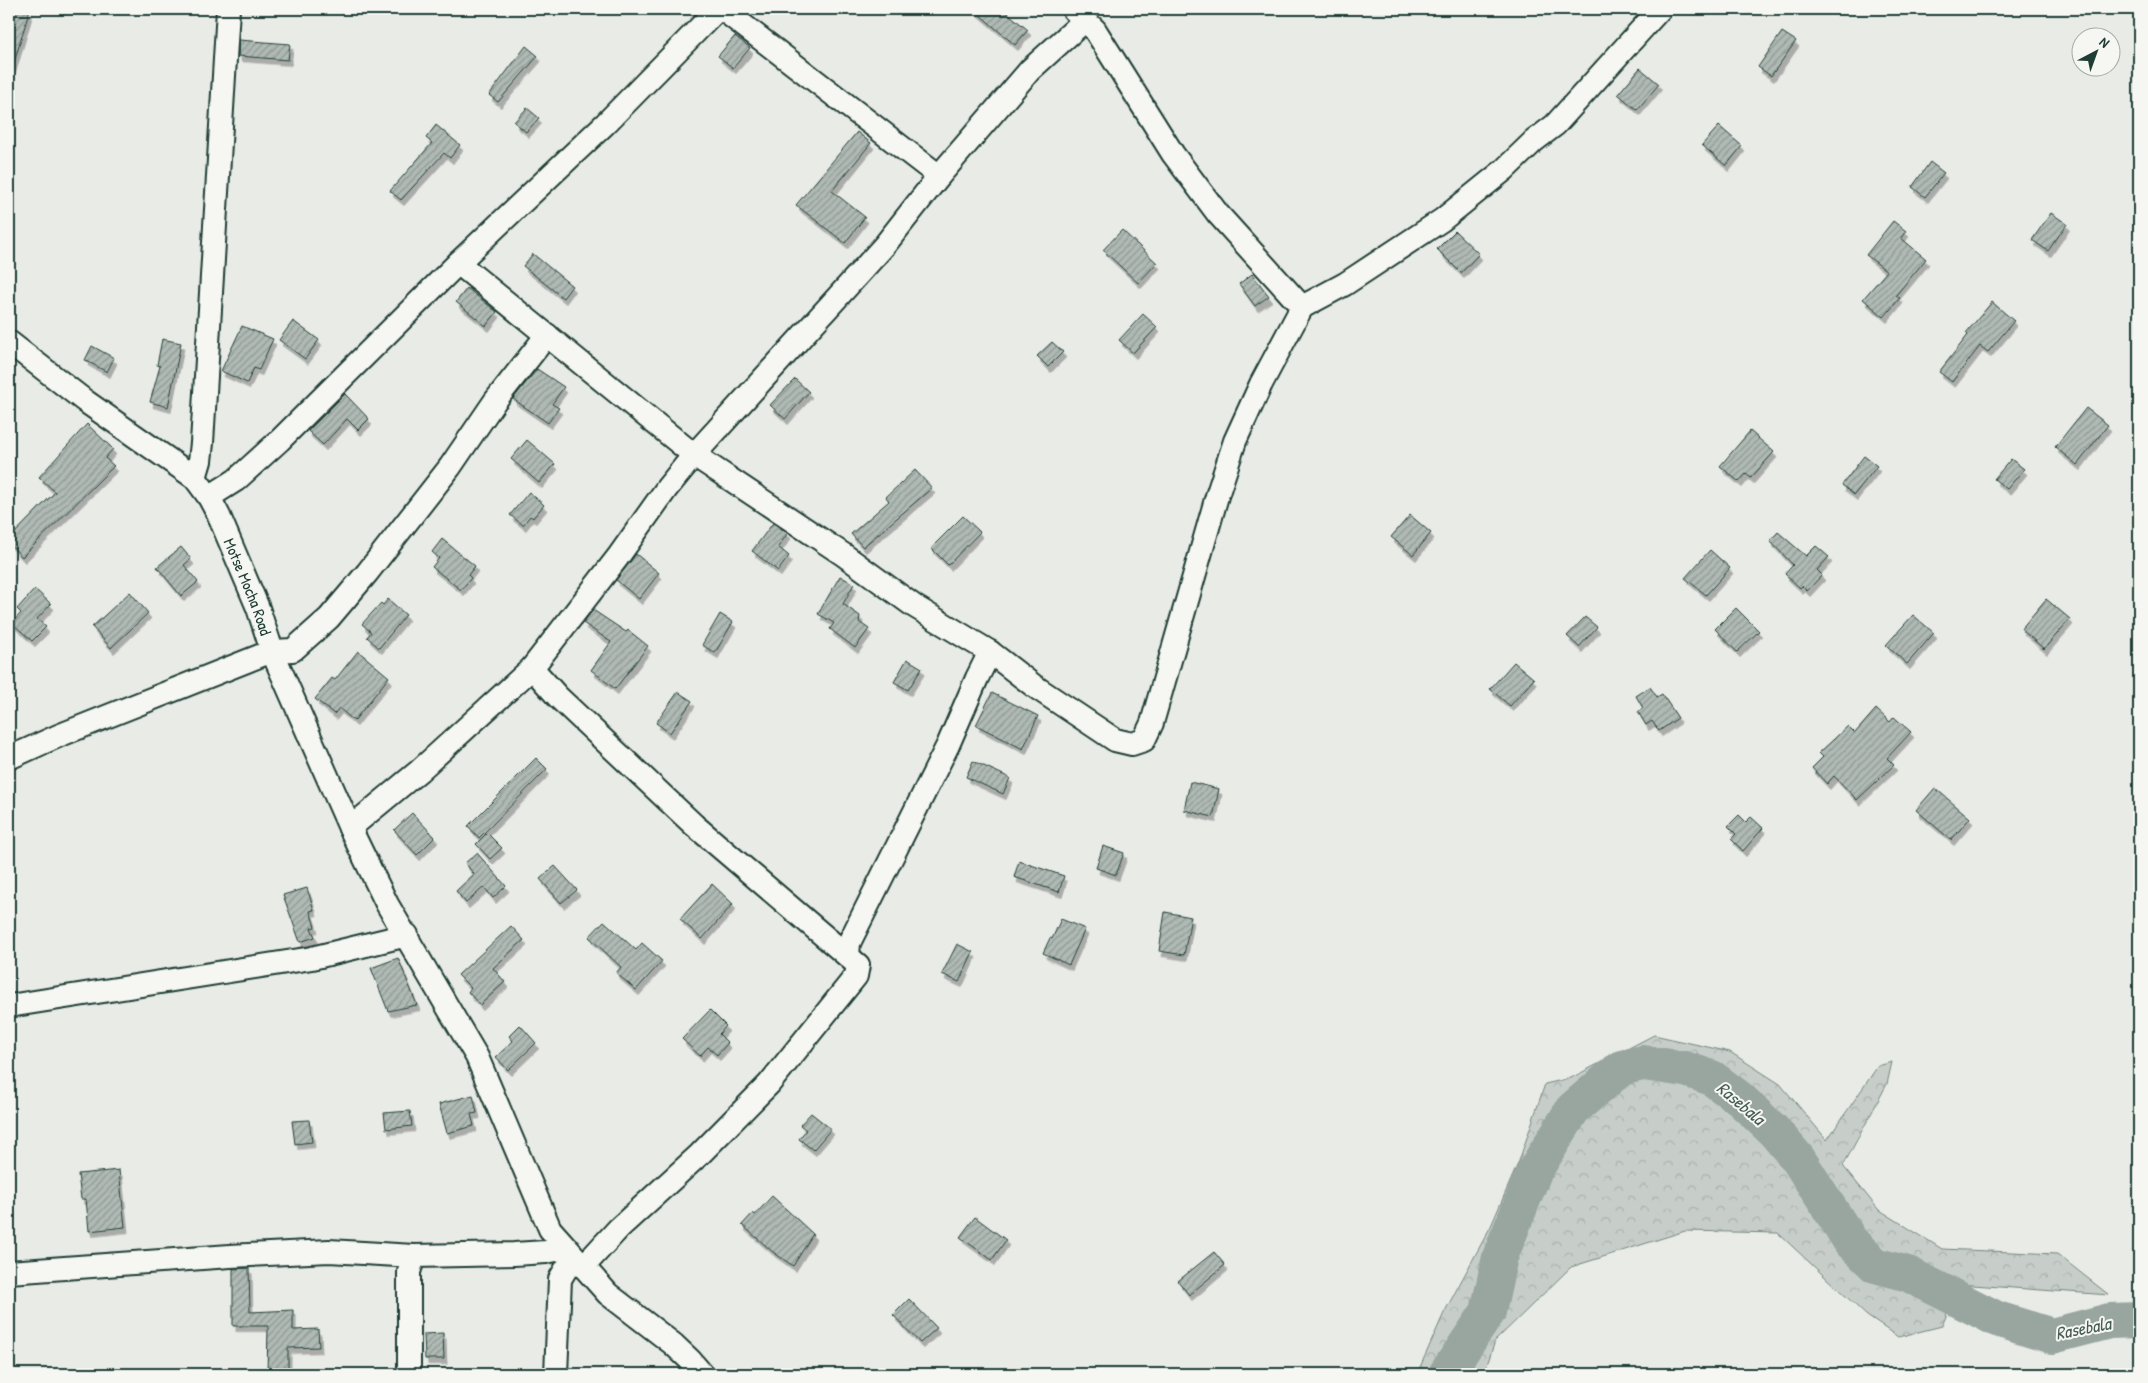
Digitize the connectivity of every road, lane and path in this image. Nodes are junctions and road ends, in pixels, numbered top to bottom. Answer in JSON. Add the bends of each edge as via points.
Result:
{"nodes":[{"id":1,"x":228,"y":9,"type":"edge"},
{"id":2,"x":720,"y":9,"type":"edge"},
{"id":3,"x":1660,"y":9,"type":"edge"},
{"id":4,"x":1078,"y":15,"type":"edge"},
{"id":5,"x":939,"y":176,"type":"junction"},
{"id":6,"x":458,"y":263,"type":"junction"},
{"id":7,"x":1302,"y":307,"type":"junction"},
{"id":8,"x":547,"y":335,"type":"junction"},
{"id":9,"x":9,"y":342,"type":"edge"},
{"id":10,"x":694,"y":455,"type":"junction"},
{"id":11,"x":195,"y":478,"type":"junction"},
{"id":12,"x":209,"y":497,"type":"junction"},
{"id":13,"x":272,"y":651,"type":"junction"},
{"id":14,"x":990,"y":652,"type":"junction"},
{"id":15,"x":532,"y":668,"type":"junction"},
{"id":16,"x":9,"y":758,"type":"edge"},
{"id":17,"x":350,"y":828,"type":"junction"},
{"id":18,"x":407,"y":935,"type":"junction"},
{"id":19,"x":848,"y":956,"type":"junction"},
{"id":20,"x":9,"y":1006,"type":"edge"},
{"id":21,"x":414,"y":1256,"type":"junction"},
{"id":22,"x":574,"y":1258,"type":"junction"},
{"id":23,"x":9,"y":1272,"type":"edge"},
{"id":24,"x":409,"y":1374,"type":"edge"},
{"id":25,"x":556,"y":1374,"type":"edge"},
{"id":26,"x":702,"y":1374,"type":"edge"}],
"edges":[{"from":1,"to":11,"type":"street","via":[[202,443]]},
{"from":2,"to":5,"type":"street"},
{"from":2,"to":6,"type":"street","via":[[605,124]]},
{"from":3,"to":7,"type":"street","via":[[1555,125],[1504,170],[1442,220],[1345,284]]},
{"from":4,"to":5,"type":"street"},
{"from":4,"to":7,"type":"street","via":[[1095,30],[1173,154],[1218,214]]},
{"from":5,"to":10,"type":"street","via":[[884,246]]},
{"from":6,"to":8,"type":"street"},
{"from":6,"to":12,"type":"street","via":[[280,440],[236,480]]},
{"from":7,"to":14,"type":"street","via":[[1235,442],[1152,724],[1144,740],[1132,744],[1115,740]]},
{"from":8,"to":10,"type":"street"},
{"from":8,"to":13,"type":"street","via":[[495,401],[450,466],[329,618],[293,650]]},
{"from":9,"to":11,"type":"street","name":"Motse Mocha Road","via":[[85,402]]},
{"from":10,"to":14,"type":"street","via":[[914,606]]},
{"from":10,"to":15,"type":"street"},
{"from":11,"to":12,"type":"street","name":"Motse Mocha Road"},
{"from":12,"to":13,"type":"street","name":"Motse Mocha Road","via":[[258,608]]},
{"from":13,"to":16,"type":"street","name":"Motse Mocha Road"},
{"from":13,"to":17,"type":"street"},
{"from":14,"to":19,"type":"street","via":[[948,745],[849,943]]},
{"from":15,"to":17,"type":"street","via":[[419,771]]},
{"from":15,"to":19,"type":"street","via":[[558,698],[694,825]]},
{"from":17,"to":18,"type":"street","via":[[387,904]]},
{"from":18,"to":20,"type":"street","via":[[312,958]]},
{"from":18,"to":22,"type":"street","via":[[477,1057],[550,1229]]},
{"from":19,"to":22,"type":"street","via":[[858,964],[856,976],[769,1084],[700,1154],[619,1228]]},
{"from":21,"to":22,"type":"street","via":[[546,1252]]},
{"from":21,"to":23,"type":"street","via":[[329,1252]]},
{"from":21,"to":24,"type":"street","via":[[409,1272]]},
{"from":22,"to":25,"type":"street","via":[[560,1279]]},
{"from":22,"to":26,"type":"street","via":[[608,1294],[673,1344]]}]}
